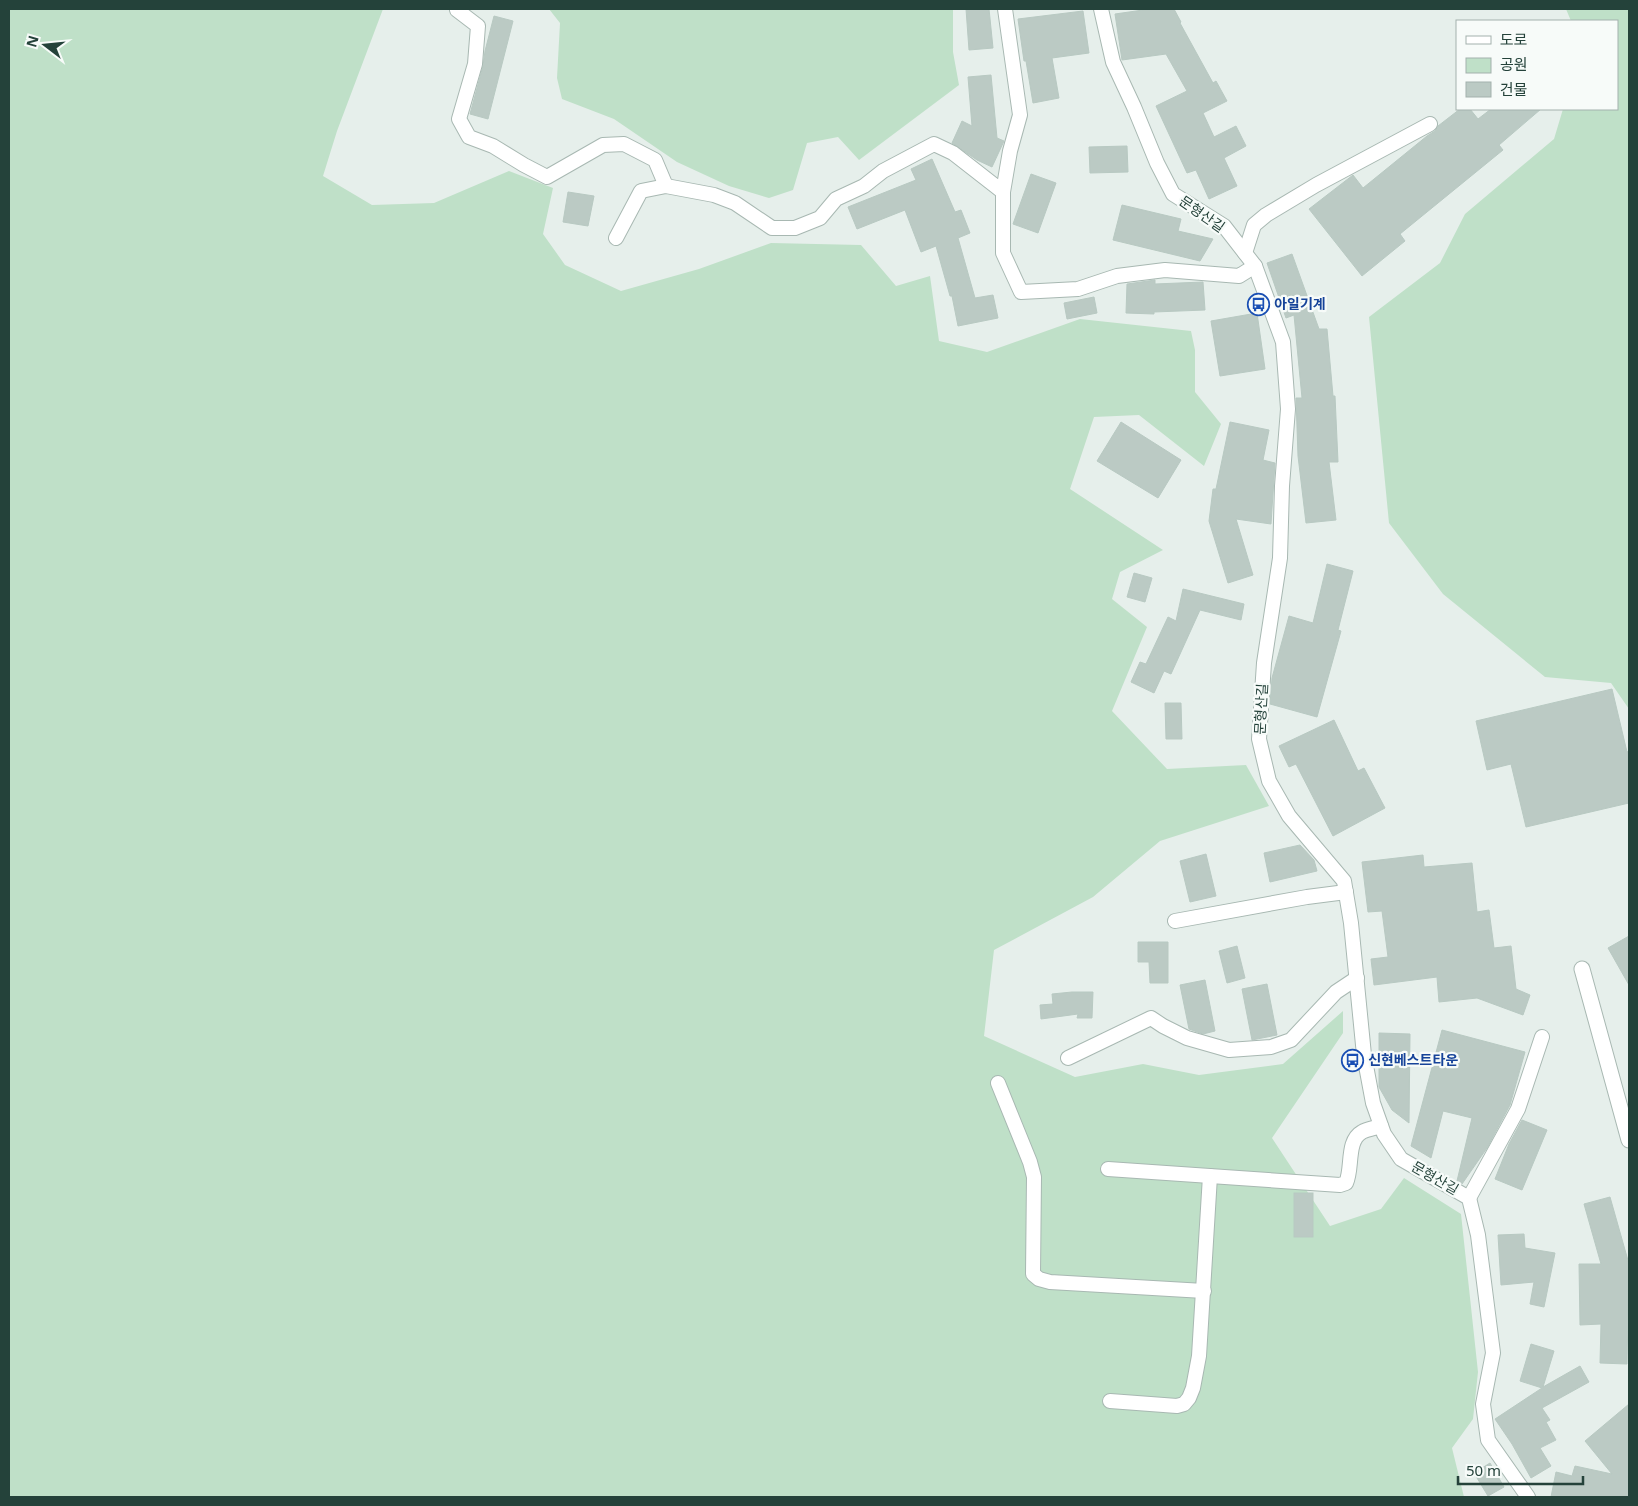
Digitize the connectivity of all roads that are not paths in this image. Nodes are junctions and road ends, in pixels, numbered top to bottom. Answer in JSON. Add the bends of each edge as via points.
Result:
{"nodes":[{"id":1,"x":1005,"y":9,"type":"edge"},
{"id":2,"x":1101,"y":9,"type":"edge"},
{"id":3,"x":457,"y":10,"type":"edge"},
{"id":4,"x":1430,"y":124,"type":"dead end"},
{"id":5,"x":666,"y":186,"type":"junction"},
{"id":6,"x":1003,"y":192,"type":"junction"},
{"id":7,"x":616,"y":238,"type":"dead end"},
{"id":8,"x":1245,"y":253,"type":"junction"},
{"id":9,"x":1255,"y":266,"type":"junction"},
{"id":10,"x":1346,"y":892,"type":"junction"},
{"id":11,"x":1175,"y":921,"type":"dead end"},
{"id":12,"x":1582,"y":969,"type":"dead end"},
{"id":13,"x":1357,"y":978,"type":"junction"},
{"id":14,"x":1542,"y":1037,"type":"dead end"},
{"id":15,"x":1068,"y":1058,"type":"dead end"},
{"id":16,"x":998,"y":1083,"type":"dead end"},
{"id":17,"x":1381,"y":1126,"type":"junction"},
{"id":18,"x":1629,"y":1140,"type":"edge"},
{"id":19,"x":1108,"y":1169,"type":"dead end"},
{"id":20,"x":1210,"y":1176,"type":"junction"},
{"id":21,"x":1469,"y":1198,"type":"junction"},
{"id":22,"x":1204,"y":1291,"type":"junction"},
{"id":23,"x":1110,"y":1401,"type":"dead end"},
{"id":24,"x":1528,"y":1497,"type":"edge"}],
"edges":[{"from":1,"to":6,"type":"street","via":[[1020,115]]},
{"from":2,"to":8,"type":"street","name":"문형산길","via":[[1113,62],[1173,194],[1224,226]]},
{"from":3,"to":5,"type":"street","via":[[478,26],[475,64],[459,119],[469,137],[493,146],[548,176],[603,145],[624,144],[655,160]]},
{"from":4,"to":8,"type":"street","via":[[1266,215],[1254,224]]},
{"from":5,"to":6,"type":"street","via":[[714,195],[735,203],[772,228],[795,228],[820,218],[836,199],[934,144],[953,153]]},
{"from":5,"to":7,"type":"street","via":[[642,191]]},
{"from":6,"to":9,"type":"street","via":[[1002,253],[1020,292],[1078,289],[1116,276],[1164,270],[1239,276]]},
{"from":8,"to":9,"type":"street","name":"문형산길"},
{"from":9,"to":10,"type":"street","name":"문형산길","via":[[1282,342],[1288,409],[1280,558],[1264,663],[1259,739],[1269,781],[1288,816],[1344,881]]},
{"from":10,"to":11,"type":"street"},
{"from":10,"to":13,"type":"street","name":"문형산길"},
{"from":12,"to":18,"type":"street"},
{"from":13,"to":15,"type":"street","via":[[1336,992],[1291,1040],[1271,1048],[1229,1050],[1187,1038],[1150,1018]]},
{"from":13,"to":17,"type":"street","name":"문형산길","via":[[1364,1055]]},
{"from":14,"to":21,"type":"street","via":[[1518,1109]]},
{"from":16,"to":22,"type":"street","via":[[1034,1177],[1033,1274],[1050,1282]]},
{"from":17,"to":20,"type":"street","via":[[1363,1131],[1356,1137],[1346,1183]]},
{"from":17,"to":21,"type":"street","name":"문형산길","via":[[1401,1159]]},
{"from":19,"to":20,"type":"street"},
{"from":20,"to":22,"type":"street"},
{"from":21,"to":24,"type":"street","name":"문형산길","via":[[1478,1235],[1493,1353],[1483,1404],[1488,1440]]},
{"from":22,"to":23,"type":"street","via":[[1199,1356],[1193,1388],[1184,1404]]}]}
